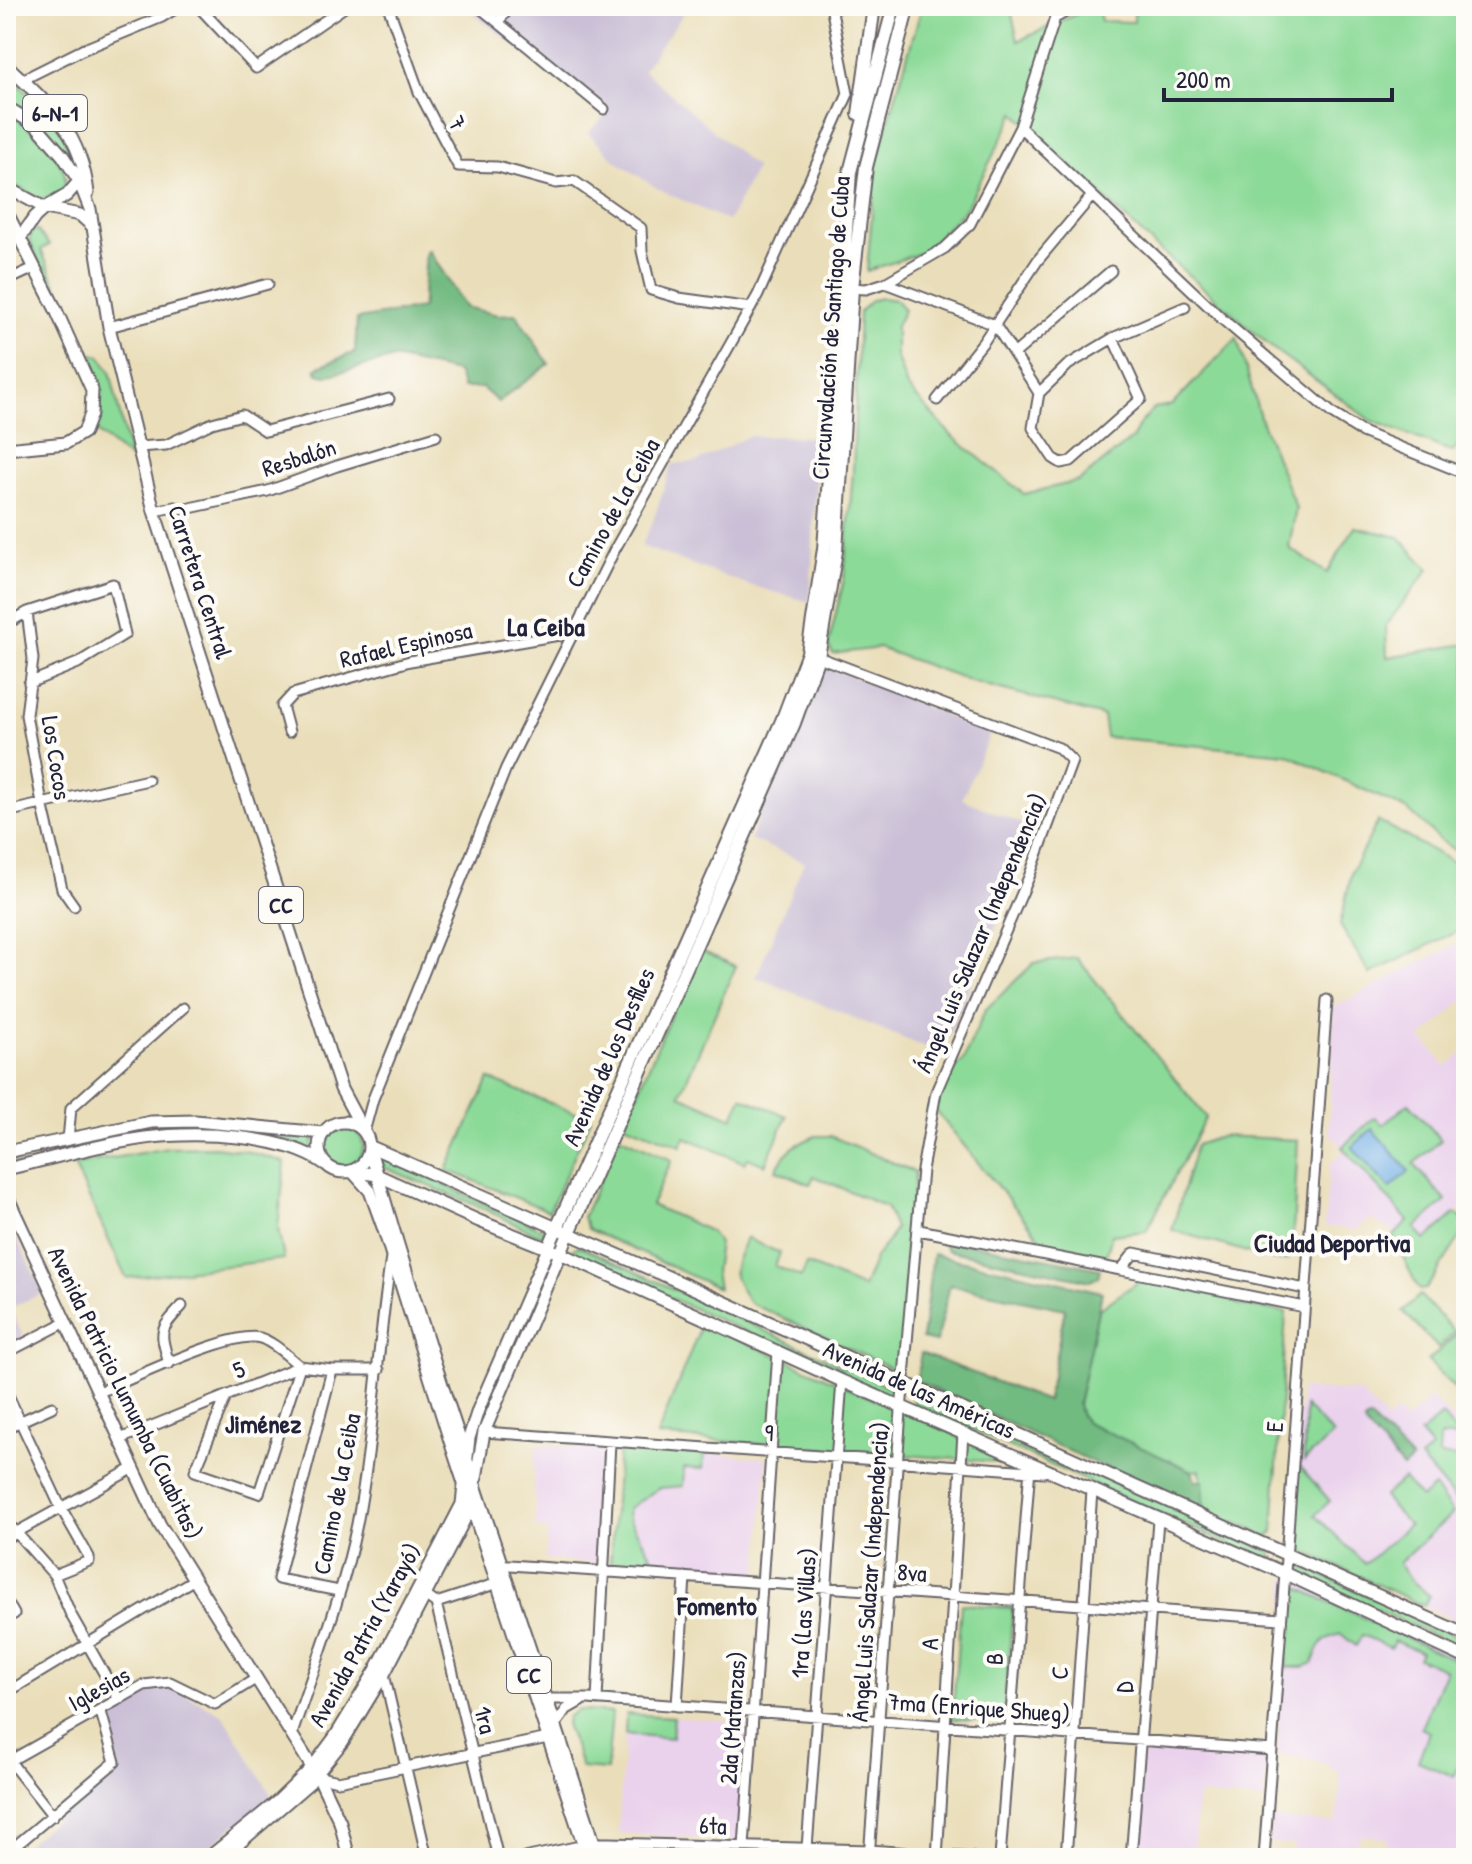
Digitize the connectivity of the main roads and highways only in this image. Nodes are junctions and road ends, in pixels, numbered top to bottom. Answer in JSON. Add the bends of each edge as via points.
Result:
{"nodes":[{"id":1,"x":874,"y":6,"type":"edge"},
{"id":2,"x":894,"y":6,"type":"edge"},
{"id":3,"x":908,"y":6,"type":"edge"},
{"id":4,"x":6,"y":65,"type":"edge"},
{"id":5,"x":6,"y":107,"type":"edge"},
{"id":6,"x":850,"y":172,"type":"junction"},
{"id":7,"x":82,"y":177,"type":"junction"},
{"id":8,"x":6,"y":187,"type":"edge"},
{"id":9,"x":45,"y":208,"type":"junction"},
{"id":10,"x":6,"y":211,"type":"edge"},
{"id":11,"x":91,"y":225,"type":"junction"},
{"id":12,"x":20,"y":238,"type":"junction"},
{"id":13,"x":846,"y":288,"type":"junction"},
{"id":14,"x":6,"y":449,"type":"edge"},
{"id":15,"x":813,"y":655,"type":"joint"},
{"id":16,"x":341,"y":1089,"type":"junction"},
{"id":17,"x":327,"y":1129,"type":"junction"},
{"id":18,"x":364,"y":1132,"type":"junction"},
{"id":19,"x":369,"y":1146,"type":"junction"},
{"id":20,"x":6,"y":1152,"type":"edge"},
{"id":21,"x":325,"y":1164,"type":"junction"},
{"id":22,"x":6,"y":1169,"type":"edge"},
{"id":23,"x":352,"y":1171,"type":"junction"},
{"id":24,"x":377,"y":1175,"type":"junction"},
{"id":25,"x":400,"y":1186,"type":"junction"},
{"id":26,"x":6,"y":1194,"type":"edge"},
{"id":27,"x":384,"y":1204,"type":"junction"},
{"id":28,"x":563,"y":1230,"type":"junction"},
{"id":29,"x":548,"y":1247,"type":"junction"},
{"id":30,"x":561,"y":1253,"type":"junction"},
{"id":31,"x":478,"y":1410,"type":"junction"},
{"id":32,"x":453,"y":1421,"type":"junction"},
{"id":33,"x":466,"y":1459,"type":"junction"},
{"id":34,"x":470,"y":1484,"type":"junction"},
{"id":35,"x":472,"y":1505,"type":"junction"},
{"id":36,"x":460,"y":1531,"type":"junction"},
{"id":37,"x":485,"y":1543,"type":"junction"},
{"id":38,"x":496,"y":1564,"type":"junction"},
{"id":39,"x":1466,"y":1635,"type":"edge"},
{"id":40,"x":1466,"y":1658,"type":"edge"},
{"id":41,"x":555,"y":1732,"type":"junction"},
{"id":42,"x":314,"y":1772,"type":"junction"},
{"id":43,"x":298,"y":1793,"type":"junction"},
{"id":44,"x":327,"y":1794,"type":"junction"},
{"id":45,"x":589,"y":1844,"type":"junction"},
{"id":46,"x":208,"y":1858,"type":"edge"},
{"id":47,"x":222,"y":1858,"type":"edge"},
{"id":48,"x":349,"y":1858,"type":"edge"},
{"id":49,"x":588,"y":1858,"type":"edge"},
{"id":50,"x":599,"y":1858,"type":"edge"}],
"edges":[{"from":1,"to":6,"type":"highway"},
{"from":2,"to":6,"type":"highway","name":"Circunvalación de Santiago de Cuba"},
{"from":3,"to":13,"type":"highway","name":"Circunvalación de Santiago de Cuba","via":[[866,167]]},
{"from":4,"to":7,"type":"main road","number":"6-N-1","via":[[75,140]]},
{"from":5,"to":7,"type":"main road","via":[[36,125]]},
{"from":6,"to":13,"type":"highway","name":"Circunvalación de Santiago de Cuba"},
{"from":7,"to":9,"type":"main road"},
{"from":7,"to":11,"type":"main road","name":"Carretera Central","number":"CC"},
{"from":8,"to":9,"type":"main road"},
{"from":9,"to":11,"type":"main road","via":[[80,215]]},
{"from":9,"to":12,"type":"main road"},
{"from":10,"to":12,"type":"main road"},
{"from":11,"to":16,"type":"main road","name":"Carretera Central","number":"CC","via":[[109,327],[154,511]]},
{"from":12,"to":14,"type":"main road","via":[[92,390],[91,414],[84,432],[66,443]]},
{"from":13,"to":15,"type":"highway","name":"Circunvalación de Santiago de Cuba","via":[[836,551]]},
{"from":15,"to":28,"type":"highway","name":"Avenida de los Desfiles","via":[[794,723],[742,826]]},
{"from":16,"to":17,"type":"main road","via":[[342,1105]]},
{"from":16,"to":18,"type":"main road","name":"Carretera Central","number":"CC"},
{"from":17,"to":18,"type":"main road","via":[[349,1123]]},
{"from":17,"to":20,"type":"main road","via":[[151,1122]]},
{"from":17,"to":21,"type":"main road","via":[[319,1149]]},
{"from":18,"to":19,"type":"main road"},
{"from":19,"to":23,"type":"main road","via":[[365,1161]]},
{"from":19,"to":24,"type":"main road","number":"CC"},
{"from":19,"to":28,"type":"main road","name":"Avenida de las Américas"},
{"from":21,"to":22,"type":"main road","via":[[284,1146],[190,1136],[145,1138]]},
{"from":21,"to":23,"type":"main road","via":[[339,1172]]},
{"from":23,"to":24,"type":"main road","name":"Avenida de las Américas"},
{"from":23,"to":34,"type":"main road","number":"CC","via":[[370,1191]]},
{"from":24,"to":25,"type":"main road","name":"Avenida de las Américas"},
{"from":24,"to":27,"type":"main road","number":"CC"},
{"from":25,"to":27,"type":"main road","via":[[388,1191]]},
{"from":25,"to":29,"type":"main road","name":"Avenida de las Américas"},
{"from":26,"to":42,"type":"main road","name":"Avenida Patricio Lumumba (Cuabitas)","via":[[160,1525]]},
{"from":27,"to":32,"type":"main road","number":"CC"},
{"from":28,"to":29,"type":"main road","name":"Avenida de los Desfiles"},
{"from":28,"to":30,"type":"main road","name":"Avenida de los Desfiles"},
{"from":28,"to":39,"type":"main road","name":"Avenida de las Américas"},
{"from":29,"to":30,"type":"main road","name":"Avenida de las Américas"},
{"from":29,"to":31,"type":"main road","name":"Avenida de los Desfiles"},
{"from":30,"to":34,"type":"main road","name":"Avenida de los Desfiles","via":[[484,1432]]},
{"from":30,"to":40,"type":"main road","name":"Avenida de las Américas"},
{"from":31,"to":32,"type":"main road","via":[[466,1422]]},
{"from":31,"to":33,"type":"main road","name":"Avenida de los Desfiles"},
{"from":32,"to":33,"type":"main road","number":"CC"},
{"from":33,"to":34,"type":"main road","number":"CC"},
{"from":34,"to":35,"type":"main road"},
{"from":34,"to":38,"type":"main road","number":"CC"},
{"from":34,"to":42,"type":"main road","name":"Avenida Patria (Yarayó)","via":[[376,1670]]},
{"from":35,"to":36,"type":"main road","name":"Avenida Patria (Yarayó)"},
{"from":35,"to":37,"type":"main road","number":"CC"},
{"from":36,"to":37,"type":"main road","via":[[472,1531]]},
{"from":36,"to":42,"type":"main road","name":"Avenida Patria (Yarayó)","via":[[431,1599],[343,1741]]},
{"from":37,"to":38,"type":"main road","number":"CC"},
{"from":38,"to":41,"type":"main road","number":"CC","via":[[548,1699]]},
{"from":38,"to":41,"type":"main road","number":"CC","via":[[498,1583]]},
{"from":41,"to":45,"type":"main road","number":"CC"},
{"from":42,"to":43,"type":"main road"},
{"from":42,"to":44,"type":"main road","name":"Avenida Patricio Lumumba (Cuabitas)"},
{"from":42,"to":46,"type":"main road","name":"Avenida Patria (Yarayó)"},
{"from":43,"to":44,"type":"main road","via":[[312,1789]]},
{"from":43,"to":47,"type":"main road"},
{"from":44,"to":48,"type":"main road","name":"Avenida Patricio Lumumba (Cuabitas)"},
{"from":45,"to":49,"type":"main road","number":"CC"},
{"from":45,"to":50,"type":"main road","number":"CC"}]}
